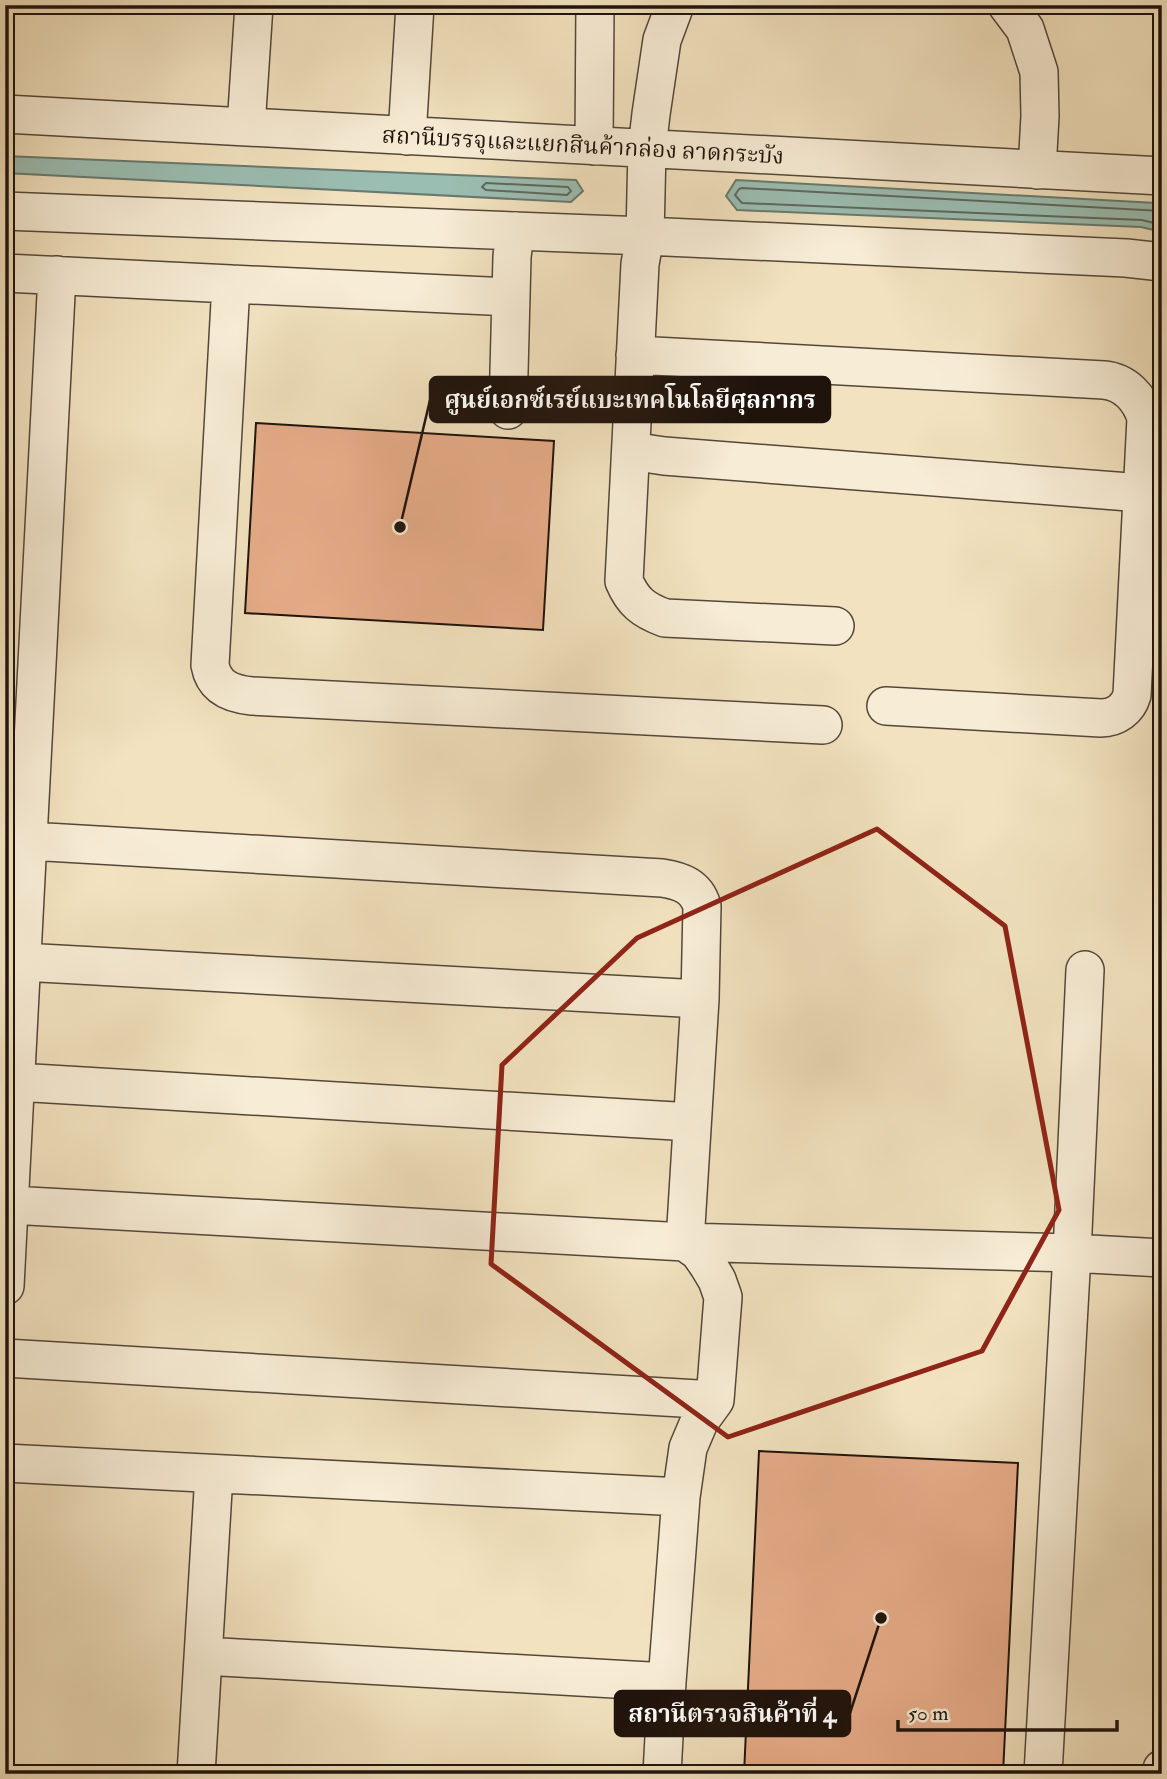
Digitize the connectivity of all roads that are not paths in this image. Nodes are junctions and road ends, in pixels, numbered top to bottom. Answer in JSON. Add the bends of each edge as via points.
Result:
{"nodes":[{"id":1,"x":254,"y":5,"type":"edge"},
{"id":2,"x":415,"y":5,"type":"edge"},
{"id":3,"x":595,"y":5,"type":"edge"},
{"id":4,"x":674,"y":5,"type":"edge"},
{"id":5,"x":1007,"y":5,"type":"edge"},
{"id":6,"x":5,"y":114,"type":"edge"},
{"id":7,"x":246,"y":127,"type":"junction"},
{"id":8,"x":407,"y":136,"type":"junction"},
{"id":9,"x":594,"y":146,"type":"junction"},
{"id":10,"x":647,"y":149,"type":"junction"},
{"id":11,"x":1037,"y":170,"type":"junction"},
{"id":12,"x":1162,"y":176,"type":"edge"},
{"id":13,"x":5,"y":211,"type":"edge"},
{"id":14,"x":515,"y":231,"type":"junction"},
{"id":15,"x":645,"y":236,"type":"junction"},
{"id":16,"x":1162,"y":262,"type":"edge"},
{"id":17,"x":5,"y":273,"type":"edge"},
{"id":18,"x":57,"y":275,"type":"junction"},
{"id":19,"x":231,"y":284,"type":"junction"},
{"id":20,"x":511,"y":297,"type":"junction"},
{"id":21,"x":635,"y":355,"type":"junction"},
{"id":22,"x":508,"y":410,"type":"dead end"},
{"id":23,"x":631,"y":451,"type":"junction"},
{"id":24,"x":1142,"y":493,"type":"junction"},
{"id":25,"x":835,"y":626,"type":"dead end"},
{"id":26,"x":886,"y":706,"type":"dead end"},
{"id":27,"x":823,"y":726,"type":"dead end"},
{"id":28,"x":29,"y":841,"type":"junction"},
{"id":29,"x":22,"y":962,"type":"junction"},
{"id":30,"x":1085,"y":970,"type":"dead end"},
{"id":31,"x":700,"y":999,"type":"junction"},
{"id":32,"x":16,"y":1082,"type":"junction"},
{"id":33,"x":692,"y":1122,"type":"junction"},
{"id":34,"x":9,"y":1205,"type":"junction"},
{"id":35,"x":685,"y":1242,"type":"junction"},
{"id":36,"x":1072,"y":1253,"type":"junction"},
{"id":37,"x":1162,"y":1258,"type":"edge"},
{"id":38,"x":5,"y":1286,"type":"edge"},
{"id":39,"x":5,"y":1358,"type":"edge"},
{"id":40,"x":715,"y":1400,"type":"junction"},
{"id":41,"x":5,"y":1462,"type":"edge"},
{"id":42,"x":214,"y":1474,"type":"junction"},
{"id":43,"x":681,"y":1497,"type":"junction"},
{"id":44,"x":204,"y":1656,"type":"junction"},
{"id":45,"x":667,"y":1682,"type":"junction"},
{"id":46,"x":197,"y":1774,"type":"edge"},
{"id":47,"x":662,"y":1774,"type":"edge"},
{"id":48,"x":1043,"y":1774,"type":"edge"}],
"edges":[{"from":1,"to":7,"type":"street"},
{"from":2,"to":8,"type":"street"},
{"from":3,"to":9,"type":"street"},
{"from":4,"to":10,"type":"street","via":[[662,40]]},
{"from":5,"to":11,"type":"street","via":[[1025,29],[1039,72]]},
{"from":6,"to":7,"type":"street","name":"สถานีบรรจุและแยกสินค้ากล่อง ลาดกระบัง"},
{"from":7,"to":8,"type":"street","name":"สถานีบรรจุและแยกสินค้ากล่อง ลาดกระบัง"},
{"from":8,"to":9,"type":"street","name":"สถานีบรรจุและแยกสินค้ากล่อง ลาดกระบัง"},
{"from":9,"to":10,"type":"street","name":"สถานีบรรจุและแยกสินค้ากล่อง ลาดกระบัง"},
{"from":10,"to":11,"type":"street","name":"สถานีบรรจุและแยกสินค้ากล่อง ลาดกระบัง"},
{"from":10,"to":15,"type":"street"},
{"from":11,"to":12,"type":"street","name":"สถานีบรรจุและแยกสินค้ากล่อง ลาดกระบัง"},
{"from":13,"to":14,"type":"street"},
{"from":14,"to":15,"type":"street"},
{"from":14,"to":20,"type":"street"},
{"from":15,"to":16,"type":"street"},
{"from":15,"to":21,"type":"street"},
{"from":17,"to":18,"type":"street"},
{"from":18,"to":19,"type":"street"},
{"from":18,"to":28,"type":"street"},
{"from":19,"to":20,"type":"street"},
{"from":19,"to":27,"type":"street","via":[[209,665],[222,687],[252,696]]},
{"from":20,"to":22,"type":"street"},
{"from":21,"to":23,"type":"street"},
{"from":21,"to":24,"type":"street","via":[[1111,380],[1136,398],[1146,418]]},
{"from":23,"to":24,"type":"street"},
{"from":23,"to":25,"type":"street","via":[[624,581],[638,604],[665,618]]},
{"from":24,"to":26,"type":"street","via":[[1132,695],[1126,708],[1101,718]]},
{"from":28,"to":29,"type":"street"},
{"from":28,"to":31,"type":"street","via":[[675,880],[696,892],[702,905]]},
{"from":29,"to":31,"type":"street"},
{"from":29,"to":32,"type":"street"},
{"from":30,"to":36,"type":"street"},
{"from":31,"to":33,"type":"street"},
{"from":32,"to":33,"type":"street"},
{"from":32,"to":34,"type":"street"},
{"from":33,"to":35,"type":"street"},
{"from":34,"to":35,"type":"street"},
{"from":34,"to":38,"type":"street"},
{"from":35,"to":36,"type":"street"},
{"from":35,"to":40,"type":"street","via":[[708,1265],[723,1297]]},
{"from":36,"to":37,"type":"street"},
{"from":36,"to":48,"type":"street"},
{"from":39,"to":40,"type":"street"},
{"from":40,"to":43,"type":"street","via":[[688,1448]]},
{"from":41,"to":42,"type":"street"},
{"from":42,"to":43,"type":"street"},
{"from":42,"to":44,"type":"street"},
{"from":43,"to":45,"type":"street"},
{"from":44,"to":45,"type":"street"},
{"from":44,"to":46,"type":"street"},
{"from":45,"to":47,"type":"street"}]}
